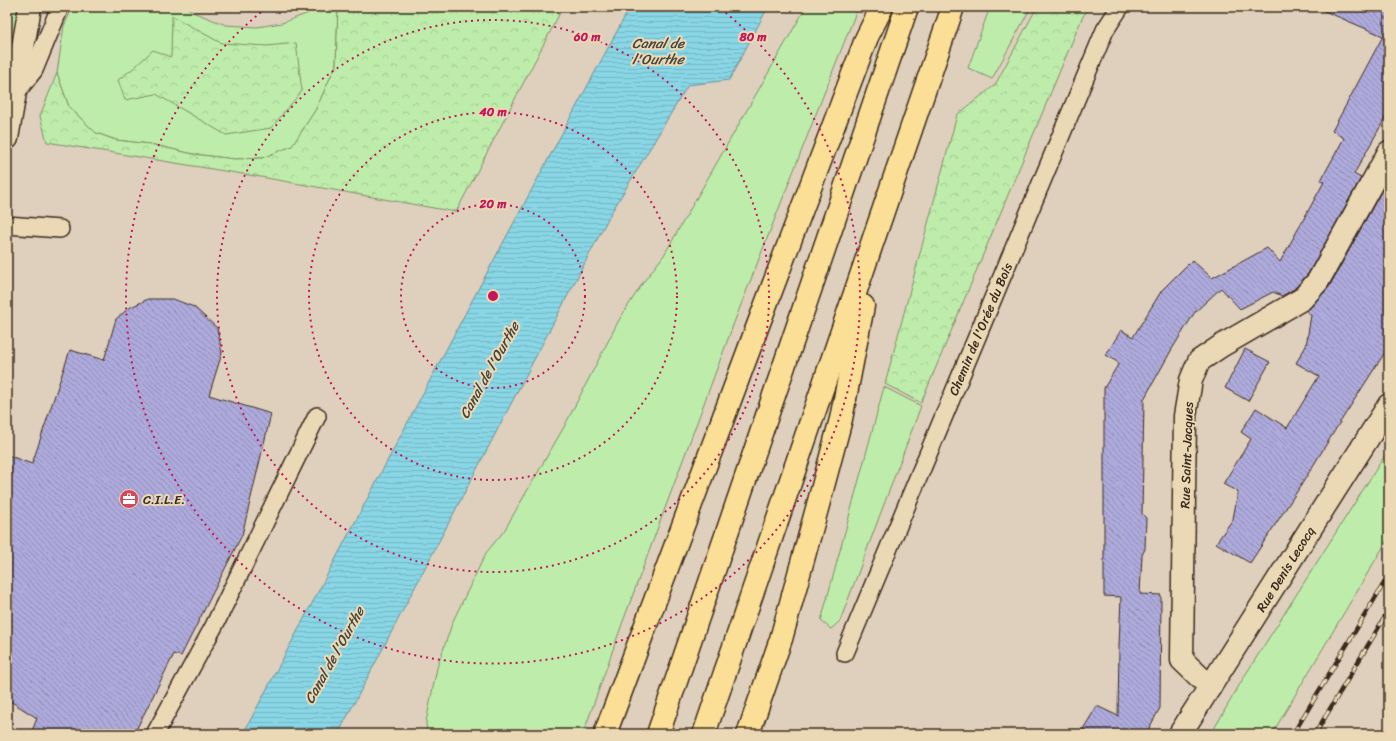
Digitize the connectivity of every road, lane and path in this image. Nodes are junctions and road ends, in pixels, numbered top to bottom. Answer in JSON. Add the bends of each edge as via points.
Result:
{"nodes":[{"id":1,"x":30,"y":7,"type":"edge"},
{"id":2,"x":60,"y":7,"type":"edge"},
{"id":3,"x":882,"y":7,"type":"edge"},
{"id":4,"x":907,"y":7,"type":"edge"},
{"id":5,"x":953,"y":7,"type":"edge"},
{"id":6,"x":1120,"y":7,"type":"edge"},
{"id":7,"x":15,"y":94,"type":"junction"},
{"id":8,"x":7,"y":138,"type":"edge"},
{"id":9,"x":1389,"y":152,"type":"edge"},
{"id":10,"x":7,"y":225,"type":"edge"},
{"id":11,"x":879,"y":225,"type":"junction"},
{"id":12,"x":60,"y":229,"type":"dead end"},
{"id":13,"x":1389,"y":405,"type":"edge"},
{"id":14,"x":317,"y":416,"type":"dead end"},
{"id":15,"x":845,"y":653,"type":"dead end"},
{"id":16,"x":1210,"y":687,"type":"junction"},
{"id":17,"x":155,"y":734,"type":"edge"},
{"id":18,"x":605,"y":734,"type":"edge"},
{"id":19,"x":658,"y":734,"type":"edge"},
{"id":20,"x":704,"y":734,"type":"edge"},
{"id":21,"x":748,"y":734,"type":"edge"},
{"id":22,"x":1180,"y":734,"type":"edge"}],
"edges":[{"from":1,"to":7,"type":"street"},
{"from":2,"to":7,"type":"lane","via":[[34,70]]},
{"from":3,"to":18,"type":"highway","via":[[867,37]]},
{"from":4,"to":19,"type":"highway"},
{"from":5,"to":11,"type":"highway"},
{"from":6,"to":15,"type":"lane","name":"Chemin de l'Orée du Bois","via":[[1105,30]]},
{"from":7,"to":8,"type":"street"},
{"from":9,"to":16,"type":"street","name":"Rue Saint-Jacques","via":[[1318,281],[1302,299],[1199,361],[1190,380],[1185,416],[1182,660]]},
{"from":10,"to":12,"type":"lane"},
{"from":11,"to":20,"type":"highway"},
{"from":11,"to":21,"type":"highway","via":[[841,419],[781,639]]},
{"from":13,"to":16,"type":"street","name":"Rue Denis Lecocq"},
{"from":14,"to":17,"type":"lane","via":[[214,626]]},
{"from":16,"to":22,"type":"street","name":"Rue Denis Lecocq"}]}
